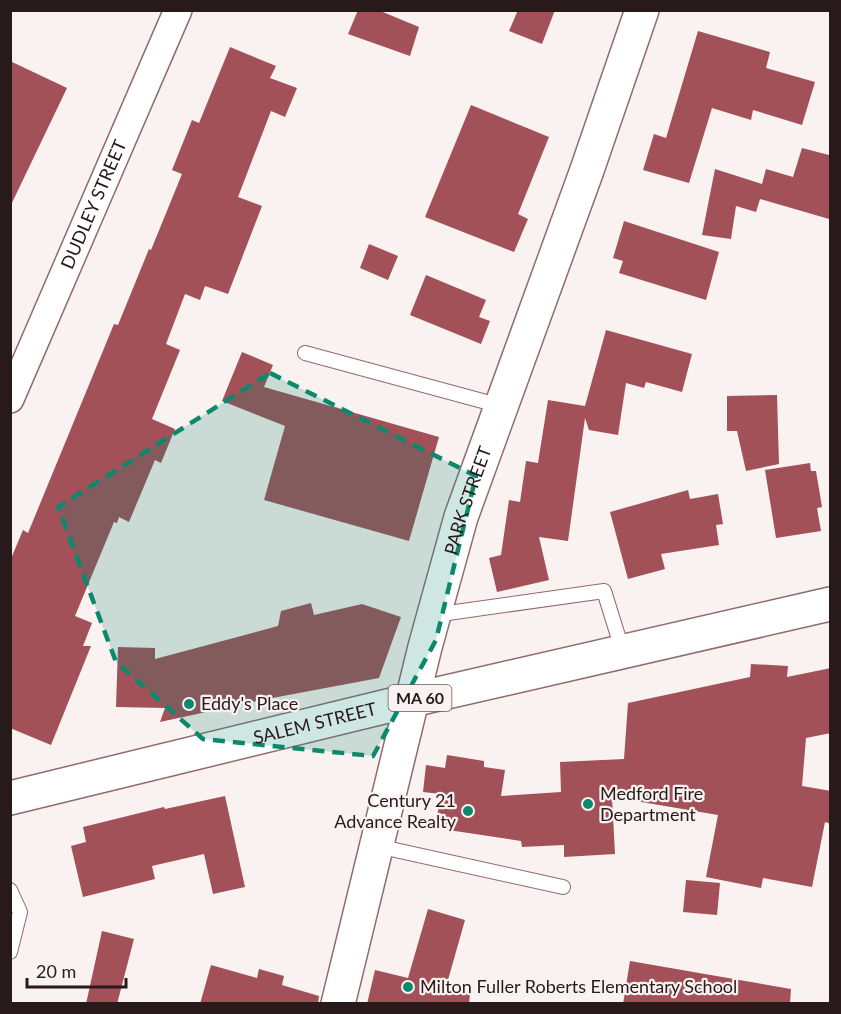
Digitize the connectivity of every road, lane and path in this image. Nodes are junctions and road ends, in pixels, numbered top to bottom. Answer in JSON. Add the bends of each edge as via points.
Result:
{"nodes":[{"id":1,"x":178,"y":10,"type":"edge"},
{"id":2,"x":642,"y":10,"type":"edge"},
{"id":3,"x":305,"y":353,"type":"dead end"},
{"id":4,"x":10,"y":399,"type":"edge"},
{"id":5,"x":501,"y":406,"type":"junction"},
{"id":6,"x":831,"y":604,"type":"edge"},
{"id":7,"x":433,"y":615,"type":"junction"},
{"id":8,"x":623,"y":652,"type":"junction"},
{"id":9,"x":412,"y":700,"type":"junction"},
{"id":10,"x":10,"y":798,"type":"edge"},
{"id":11,"x":377,"y":846,"type":"junction"},
{"id":12,"x":563,"y":887,"type":"dead end"},
{"id":13,"x":10,"y":890,"type":"edge"},
{"id":14,"x":10,"y":952,"type":"edge"},
{"id":15,"x":338,"y":1004,"type":"edge"}],
"edges":[{"from":1,"to":4,"type":"street","name":"DUDLEY STREET"},
{"from":2,"to":5,"type":"street","name":"PARK STREET"},
{"from":3,"to":5,"type":"lane"},
{"from":5,"to":7,"type":"street","name":"PARK STREET","via":[[461,517]]},
{"from":6,"to":8,"type":"street","name":"SALEM STREET","number":"MA 60"},
{"from":7,"to":8,"type":"lane","via":[[604,591]]},
{"from":7,"to":9,"type":"street","name":"PARK STREET"},
{"from":8,"to":9,"type":"street","name":"SALEM STREET","number":"MA 60"},
{"from":9,"to":10,"type":"street","name":"SALEM STREET","number":"MA 60"},
{"from":9,"to":11,"type":"street","name":"PARK STREET"},
{"from":11,"to":12,"type":"lane"},
{"from":11,"to":15,"type":"street","name":"PARK STREET"},
{"from":13,"to":14,"type":"lane","via":[[20,912]]}]}
